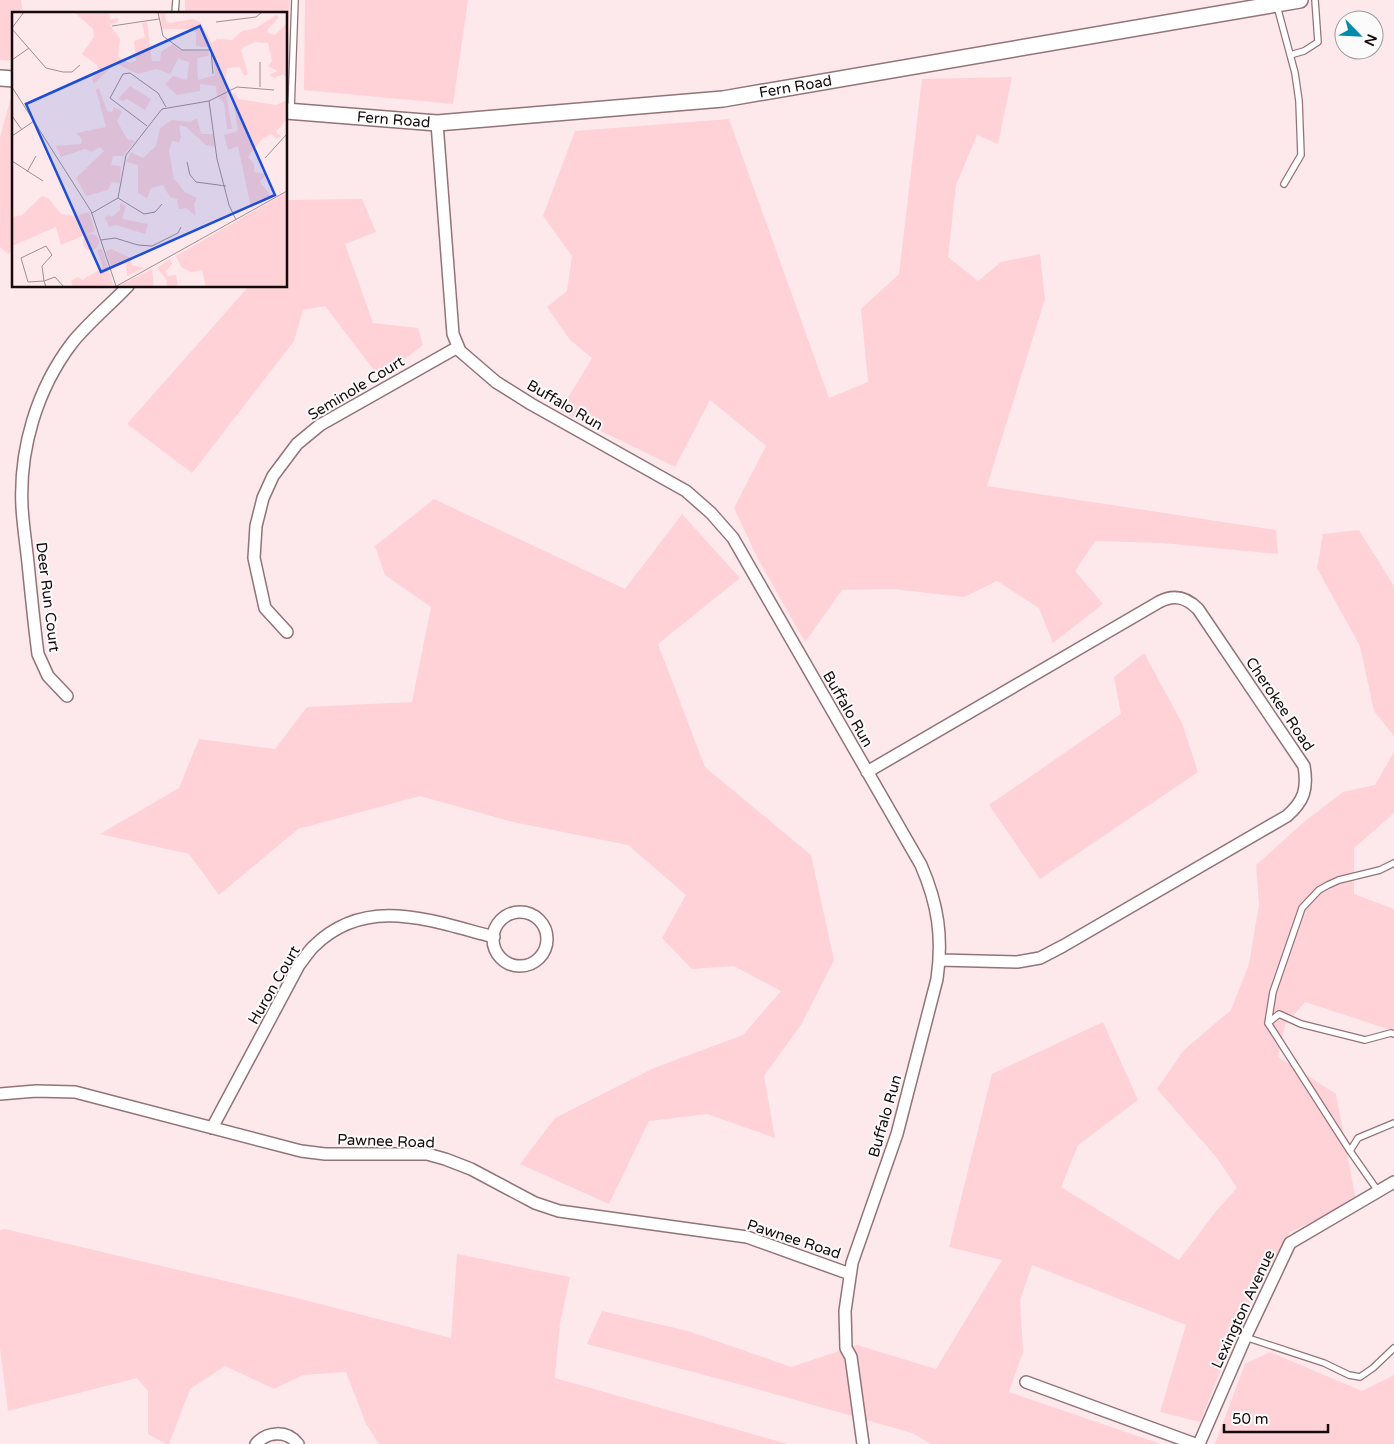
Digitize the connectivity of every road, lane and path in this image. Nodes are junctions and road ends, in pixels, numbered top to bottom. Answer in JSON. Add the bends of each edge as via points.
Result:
{"nodes":[{"id":1,"x":295,"y":0,"type":"edge"},
{"id":2,"x":1300,"y":0,"type":"edge"},
{"id":3,"x":1314,"y":0,"type":"edge"},
{"id":4,"x":1250,"y":4,"type":"edge"},
{"id":5,"x":1276,"y":4,"type":"junction"},
{"id":6,"x":1290,"y":55,"type":"junction"},
{"id":7,"x":289,"y":112,"type":"edge"},
{"id":8,"x":437,"y":123,"type":"junction"},
{"id":9,"x":1284,"y":184,"type":"dead end"},
{"id":10,"x":126,"y":288,"type":"edge"},
{"id":11,"x":458,"y":346,"type":"junction"},
{"id":12,"x":287,"y":632,"type":"dead end"},
{"id":13,"x":67,"y":696,"type":"dead end"},
{"id":14,"x":867,"y":772,"type":"junction"},
{"id":15,"x":1394,"y":862,"type":"edge"},
{"id":16,"x":494,"y":936,"type":"junction"},
{"id":17,"x":940,"y":960,"type":"junction"},
{"id":18,"x":1268,"y":1023,"type":"junction"},
{"id":19,"x":1394,"y":1034,"type":"edge"},
{"id":20,"x":0,"y":1094,"type":"edge"},
{"id":21,"x":1394,"y":1123,"type":"edge"},
{"id":22,"x":212,"y":1128,"type":"junction"},
{"id":23,"x":1350,"y":1151,"type":"junction"},
{"id":24,"x":1394,"y":1182,"type":"edge"},
{"id":25,"x":1378,"y":1191,"type":"junction"},
{"id":26,"x":850,"y":1274,"type":"junction"},
{"id":27,"x":1245,"y":1337,"type":"junction"},
{"id":28,"x":1394,"y":1348,"type":"edge"},
{"id":29,"x":1026,"y":1382,"type":"dead end"},
{"id":30,"x":256,"y":1444,"type":"edge"},
{"id":31,"x":298,"y":1444,"type":"edge"},
{"id":32,"x":863,"y":1444,"type":"edge"},
{"id":33,"x":1195,"y":1444,"type":"edge"},
{"id":34,"x":1198,"y":1444,"type":"edge"}],
"edges":[{"from":1,"to":7,"type":"lane"},
{"from":2,"to":5,"type":"street","name":"Fern Road"},
{"from":3,"to":6,"type":"lane","via":[[1318,42]]},
{"from":4,"to":5,"type":"street","name":"Fern Road"},
{"from":4,"to":8,"type":"street","name":"Fern Road","via":[[723,99]]},
{"from":5,"to":6,"type":"lane"},
{"from":6,"to":9,"type":"lane","via":[[1299,101],[1301,155]]},
{"from":7,"to":8,"type":"street","name":"Fern Road"},
{"from":8,"to":11,"type":"street","name":"Buffalo Run","via":[[453,334]]},
{"from":10,"to":13,"type":"street","name":"Deer Run Court","via":[[73,342],[58,363],[36,410],[24,461],[22,507],[38,654],[48,676]]},
{"from":11,"to":12,"type":"street","name":"Seminole Court","via":[[320,425],[297,444],[272,476],[256,526],[254,558],[265,608]]},
{"from":11,"to":14,"type":"street","name":"Buffalo Run","via":[[496,382],[686,491],[711,513],[732,538]]},
{"from":14,"to":17,"type":"street","name":"Buffalo Run","via":[[930,886],[938,922]]},
{"from":14,"to":17,"type":"street","name":"Cherokee Road","via":[[1158,602],[1175,597],[1192,602],[1198,609],[1304,766],[1304,794],[1287,816],[1063,946],[1040,958],[1017,962]]},
{"from":15,"to":18,"type":"lane","via":[[1380,870],[1328,885],[1302,908],[1273,992]]},
{"from":16,"to":16,"type":"street","via":[[498,955],[509,964],[520,966],[528,965],[542,955],[547,936],[540,921],[526,913],[507,916],[500,921]]},
{"from":16,"to":22,"type":"street","name":"Huron Court","via":[[395,914],[361,918],[330,933],[299,965]]},
{"from":17,"to":26,"type":"street","name":"Buffalo Run","via":[[897,1134]]},
{"from":18,"to":19,"type":"lane","via":[[1279,1014],[1301,1024],[1365,1040]]},
{"from":18,"to":23,"type":"lane"},
{"from":20,"to":22,"type":"street","name":"Pawnee Road","via":[[76,1092]]},
{"from":21,"to":23,"type":"lane","via":[[1358,1138]]},
{"from":22,"to":26,"type":"street","name":"Pawnee Road","via":[[317,1153],[426,1154],[471,1170],[535,1203],[559,1211],[747,1237]]},
{"from":23,"to":25,"type":"lane"},
{"from":24,"to":25,"type":"street","name":"Lexington Avenue"},
{"from":25,"to":27,"type":"street","name":"Lexington Avenue","via":[[1290,1243]]},
{"from":26,"to":32,"type":"street","name":"Buffalo Run","via":[[845,1311],[846,1348],[851,1358]]},
{"from":27,"to":28,"type":"lane","via":[[1360,1377]]},
{"from":27,"to":34,"type":"street","name":"Lexington Avenue"},
{"from":29,"to":33,"type":"street"},
{"from":30,"to":31,"type":"street","via":[[264,1437],[280,1433]]}]}
